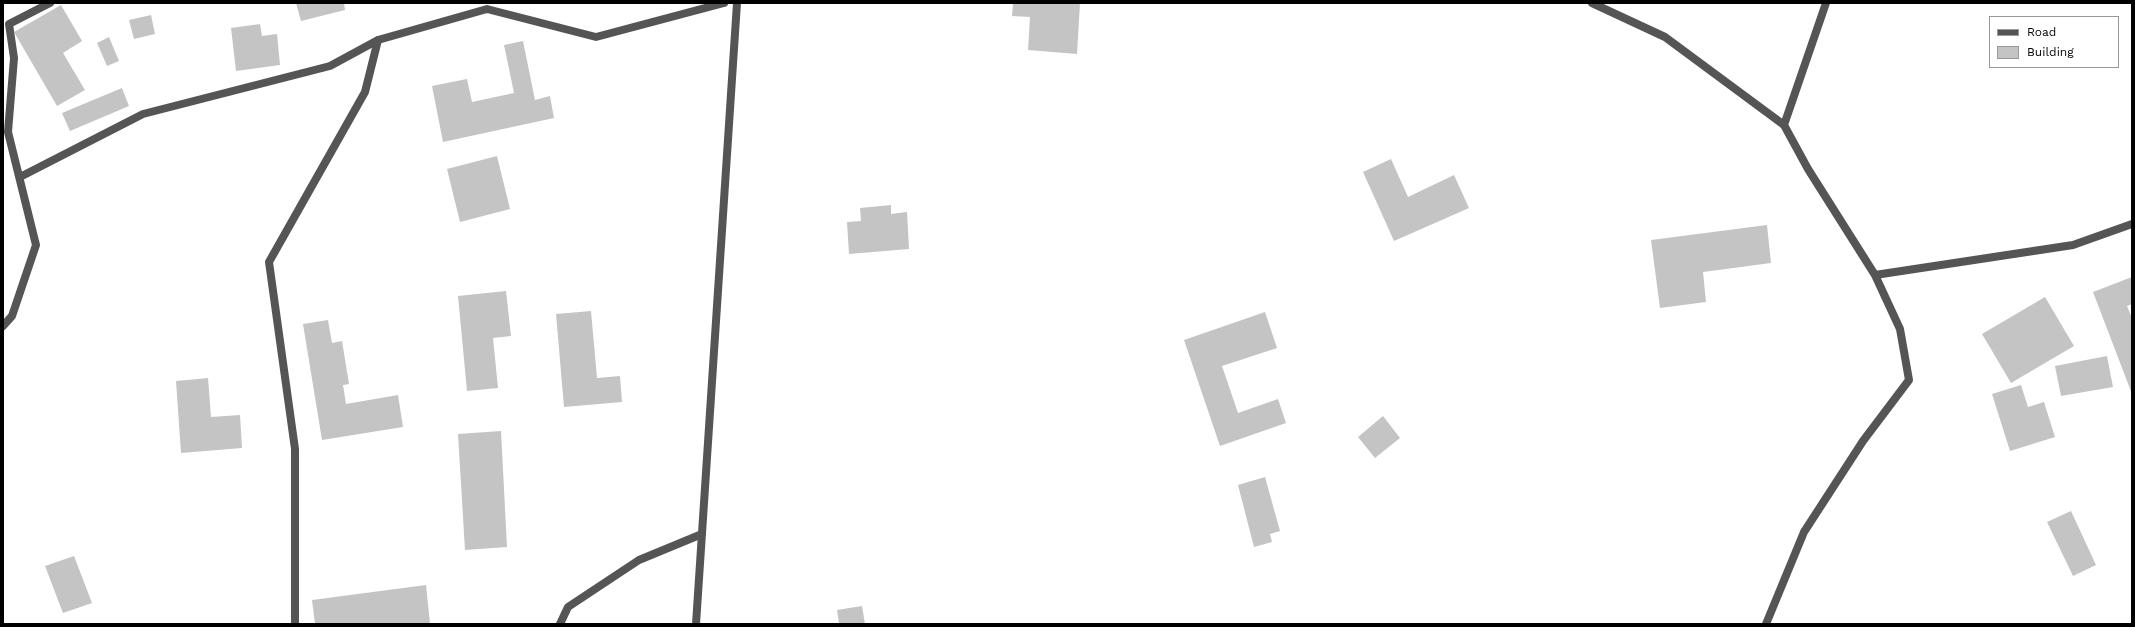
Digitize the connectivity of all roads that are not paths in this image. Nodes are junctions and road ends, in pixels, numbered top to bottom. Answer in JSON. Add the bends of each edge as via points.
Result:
{"nodes":[{"id":1,"x":50,"y":3,"type":"edge"},
{"id":2,"x":724,"y":3,"type":"edge"},
{"id":3,"x":737,"y":3,"type":"edge"},
{"id":4,"x":1592,"y":3,"type":"edge"},
{"id":5,"x":1826,"y":3,"type":"edge"},
{"id":6,"x":6,"y":22,"type":"edge"},
{"id":7,"x":378,"y":40,"type":"junction"},
{"id":8,"x":1784,"y":125,"type":"junction"},
{"id":9,"x":20,"y":177,"type":"junction"},
{"id":10,"x":2132,"y":224,"type":"edge"},
{"id":11,"x":1874,"y":275,"type":"junction"},
{"id":12,"x":3,"y":326,"type":"edge"},
{"id":13,"x":702,"y":534,"type":"junction"},
{"id":14,"x":295,"y":624,"type":"edge"},
{"id":15,"x":560,"y":624,"type":"edge"},
{"id":16,"x":696,"y":624,"type":"edge"},
{"id":17,"x":1766,"y":624,"type":"edge"}],
"edges":[{"from":1,"to":6,"type":"street"},
{"from":2,"to":7,"type":"street","via":[[596,37],[487,9]]},
{"from":3,"to":13,"type":"street"},
{"from":4,"to":8,"type":"street","via":[[1665,37]]},
{"from":5,"to":8,"type":"street"},
{"from":6,"to":9,"type":"street","via":[[14,58],[8,132]]},
{"from":7,"to":9,"type":"street","via":[[330,66],[143,114]]},
{"from":7,"to":14,"type":"street","via":[[365,92],[269,262],[295,449]]},
{"from":8,"to":11,"type":"street","via":[[1808,169]]},
{"from":9,"to":12,"type":"street","via":[[36,245],[12,316]]},
{"from":10,"to":11,"type":"street","via":[[2073,245]]},
{"from":11,"to":17,"type":"street","via":[[1900,329],[1909,380],[1863,441],[1804,532]]},
{"from":13,"to":15,"type":"street","via":[[639,560],[568,607]]},
{"from":13,"to":16,"type":"street"}]}
